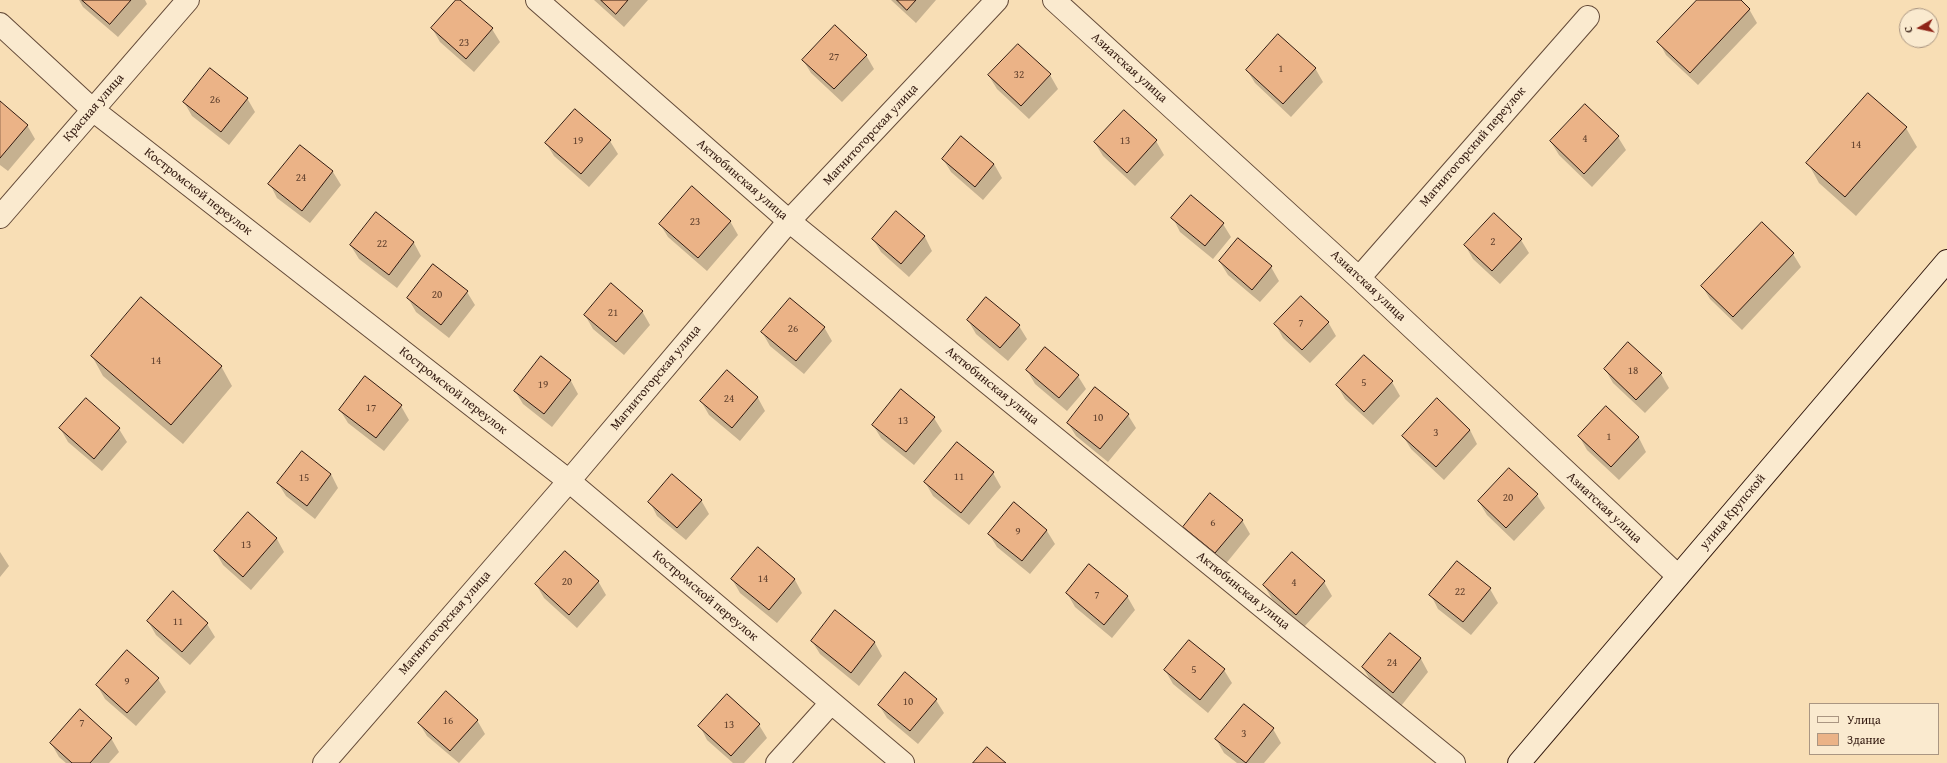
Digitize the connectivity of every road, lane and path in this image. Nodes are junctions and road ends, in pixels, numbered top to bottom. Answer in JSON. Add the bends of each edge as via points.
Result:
{"nodes":[{"id":1,"x":188,"y":0,"type":"edge"},
{"id":2,"x":538,"y":0,"type":"edge"},
{"id":3,"x":997,"y":0,"type":"edge"},
{"id":4,"x":1054,"y":0,"type":"edge"},
{"id":5,"x":1588,"y":16,"type":"dead end"},
{"id":6,"x":0,"y":24,"type":"edge"},
{"id":7,"x":93,"y":110,"type":"junction"},
{"id":8,"x":0,"y":217,"type":"edge"},
{"id":9,"x":789,"y":221,"type":"junction"},
{"id":10,"x":1947,"y":261,"type":"edge"},
{"id":11,"x":1359,"y":278,"type":"junction"},
{"id":12,"x":569,"y":481,"type":"junction"},
{"id":13,"x":1678,"y":576,"type":"junction"},
{"id":14,"x":831,"y":703,"type":"junction"},
{"id":15,"x":324,"y":763,"type":"edge"},
{"id":16,"x":777,"y":763,"type":"edge"},
{"id":17,"x":903,"y":763,"type":"edge"},
{"id":18,"x":1454,"y":763,"type":"edge"},
{"id":19,"x":1518,"y":763,"type":"edge"}],
"edges":[{"from":1,"to":7,"type":"street","name":"Красная улица"},
{"from":2,"to":9,"type":"street","name":"Актюбинская улица"},
{"from":3,"to":9,"type":"street","name":"Магнитогорская улица"},
{"from":4,"to":11,"type":"street","name":"Азиатская улица"},
{"from":5,"to":11,"type":"street","name":"Магнитогорский переулок"},
{"from":6,"to":7,"type":"street","name":"Костромской переулок"},
{"from":7,"to":8,"type":"street","name":"Красная улица"},
{"from":7,"to":12,"type":"street","name":"Костромской переулок"},
{"from":9,"to":12,"type":"street","name":"Магнитогорская улица"},
{"from":9,"to":18,"type":"street","name":"Актюбинская улица"},
{"from":10,"to":13,"type":"street","name":"улица Крупской"},
{"from":11,"to":13,"type":"street","name":"Азиатская улица"},
{"from":12,"to":14,"type":"street","name":"Костромской переулок"},
{"from":12,"to":15,"type":"street","name":"Магнитогорская улица"},
{"from":13,"to":19,"type":"street","name":"улица Крупской"},
{"from":14,"to":16,"type":"street"},
{"from":14,"to":17,"type":"street","name":"Костромской переулок"}]}
